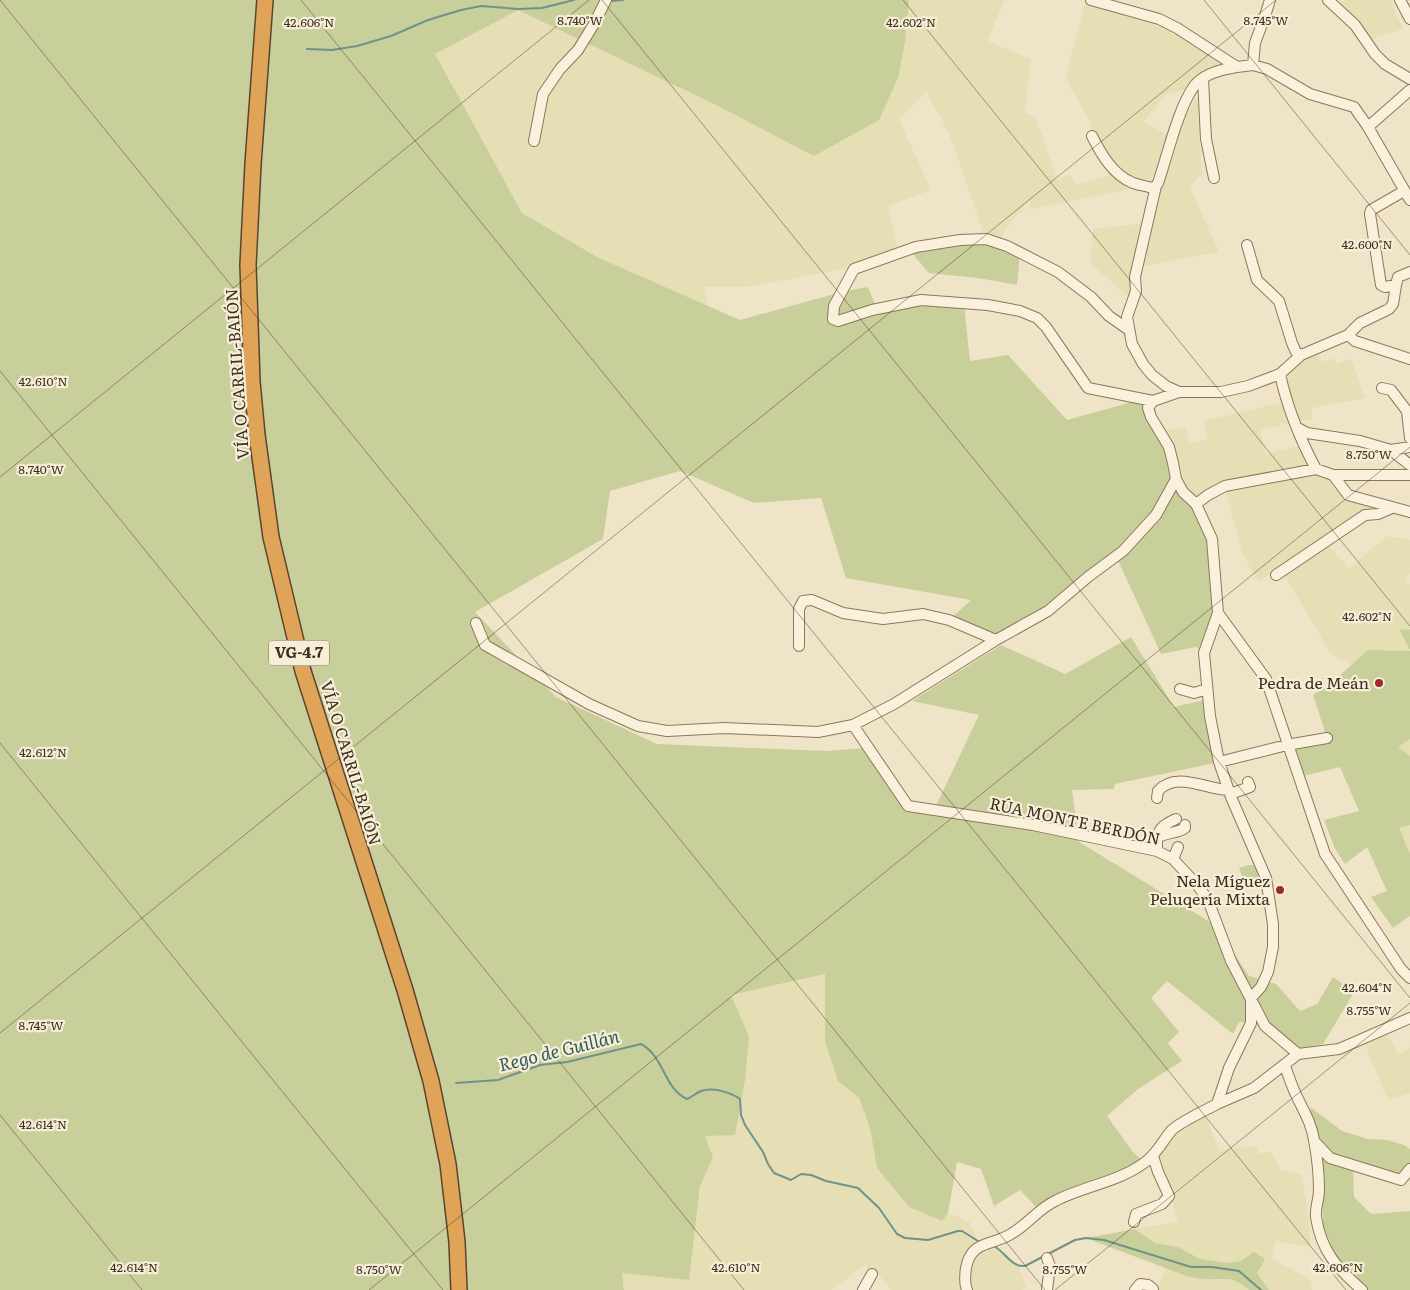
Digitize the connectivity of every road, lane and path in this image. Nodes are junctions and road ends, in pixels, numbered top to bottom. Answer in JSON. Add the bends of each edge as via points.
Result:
{"nodes":[{"id":1,"x":265,"y":0,"type":"edge"},
{"id":2,"x":606,"y":0,"type":"edge"},
{"id":3,"x":1091,"y":0,"type":"edge"},
{"id":4,"x":1270,"y":0,"type":"edge"},
{"id":5,"x":1328,"y":0,"type":"edge"},
{"id":6,"x":1400,"y":0,"type":"edge"},
{"id":7,"x":1410,"y":19,"type":"edge"},
{"id":8,"x":1253,"y":65,"type":"junction"},
{"id":9,"x":1237,"y":67,"type":"junction"},
{"id":10,"x":1203,"y":79,"type":"junction"},
{"id":11,"x":1410,"y":79,"type":"edge"},
{"id":12,"x":1410,"y":90,"type":"edge"},
{"id":13,"x":1368,"y":127,"type":"junction"},
{"id":14,"x":1092,"y":136,"type":"dead end"},
{"id":15,"x":534,"y":141,"type":"dead end"},
{"id":16,"x":1214,"y":178,"type":"dead end"},
{"id":17,"x":1156,"y":186,"type":"junction"},
{"id":18,"x":1407,"y":196,"type":"edge"},
{"id":19,"x":1248,"y":245,"type":"dead end"},
{"id":20,"x":1410,"y":272,"type":"edge"},
{"id":21,"x":1396,"y":285,"type":"junction"},
{"id":22,"x":1129,"y":330,"type":"junction"},
{"id":23,"x":1348,"y":335,"type":"junction"},
{"id":24,"x":1301,"y":355,"type":"junction"},
{"id":25,"x":1410,"y":359,"type":"edge"},
{"id":26,"x":1280,"y":374,"type":"junction"},
{"id":27,"x":1382,"y":388,"type":"dead end"},
{"id":28,"x":1179,"y":392,"type":"junction"},
{"id":29,"x":1153,"y":401,"type":"junction"},
{"id":30,"x":1298,"y":428,"type":"junction"},
{"id":31,"x":1410,"y":438,"type":"edge"},
{"id":32,"x":1410,"y":447,"type":"edge"},
{"id":33,"x":1390,"y":450,"type":"junction"},
{"id":34,"x":1410,"y":465,"type":"edge"},
{"id":35,"x":1316,"y":469,"type":"junction"},
{"id":36,"x":1410,"y":475,"type":"edge"},
{"id":37,"x":1333,"y":476,"type":"junction"},
{"id":38,"x":1176,"y":479,"type":"junction"},
{"id":39,"x":1196,"y":504,"type":"junction"},
{"id":40,"x":1392,"y":508,"type":"junction"},
{"id":41,"x":1410,"y":512,"type":"edge"},
{"id":42,"x":1276,"y":575,"type":"dead end"},
{"id":43,"x":1218,"y":613,"type":"junction"},
{"id":44,"x":476,"y":623,"type":"dead end"},
{"id":45,"x":996,"y":640,"type":"junction"},
{"id":46,"x":799,"y":646,"type":"dead end"},
{"id":47,"x":1180,"y":689,"type":"dead end"},
{"id":48,"x":1207,"y":689,"type":"junction"},
{"id":49,"x":853,"y":725,"type":"junction"},
{"id":50,"x":1327,"y":738,"type":"dead end"},
{"id":51,"x":1287,"y":745,"type":"junction"},
{"id":52,"x":1219,"y":762,"type":"junction"},
{"id":53,"x":1248,"y":782,"type":"dead end"},
{"id":54,"x":1229,"y":792,"type":"junction"},
{"id":55,"x":1157,"y":798,"type":"dead end"},
{"id":56,"x":1176,"y":819,"type":"dead end"},
{"id":57,"x":1185,"y":825,"type":"dead end"},
{"id":58,"x":1157,"y":838,"type":"junction"},
{"id":59,"x":1178,"y":847,"type":"dead end"},
{"id":60,"x":1157,"y":851,"type":"junction"},
{"id":61,"x":1173,"y":859,"type":"junction"},
{"id":62,"x":1410,"y":978,"type":"edge"},
{"id":63,"x":1251,"y":998,"type":"junction"},
{"id":64,"x":1410,"y":1018,"type":"edge"},
{"id":65,"x":1298,"y":1054,"type":"junction"},
{"id":66,"x":1285,"y":1066,"type":"junction"},
{"id":67,"x":1216,"y":1104,"type":"junction"},
{"id":68,"x":1315,"y":1142,"type":"junction"},
{"id":69,"x":1152,"y":1156,"type":"junction"},
{"id":70,"x":1410,"y":1169,"type":"edge"},
{"id":71,"x":1134,"y":1222,"type":"dead end"},
{"id":72,"x":1046,"y":1258,"type":"dead end"},
{"id":73,"x":872,"y":1274,"type":"dead end"},
{"id":74,"x":1153,"y":1289,"type":"edge"},
{"id":75,"x":459,"y":1290,"type":"edge"},
{"id":76,"x":863,"y":1290,"type":"edge"},
{"id":77,"x":967,"y":1290,"type":"edge"},
{"id":78,"x":1047,"y":1290,"type":"edge"},
{"id":79,"x":1136,"y":1290,"type":"edge"},
{"id":80,"x":1362,"y":1290,"type":"edge"}],
"edges":[{"from":1,"to":75,"type":"highway","name":"VÍA O CARRIL-BAIÓN","number":"VG-4.7","via":[[248,265],[256,435],[271,537],[303,671],[431,1081],[448,1164]]},
{"from":2,"to":15,"type":"street","via":[[578,50],[543,94]]},
{"from":3,"to":9,"type":"street","via":[[1159,19]]},
{"from":4,"to":8,"type":"street","via":[[1255,43]]},
{"from":5,"to":11,"type":"street","via":[[1355,25],[1385,64]]},
{"from":6,"to":7,"type":"street"},
{"from":8,"to":9,"type":"street"},
{"from":8,"to":13,"type":"street","via":[[1267,69],[1310,94],[1354,107]]},
{"from":9,"to":10,"type":"street"},
{"from":10,"to":16,"type":"street","via":[[1206,138]]},
{"from":10,"to":17,"type":"street","via":[[1186,101]]},
{"from":12,"to":13,"type":"street"},
{"from":13,"to":18,"type":"street"},
{"from":14,"to":17,"type":"street","via":[[1103,157],[1117,172],[1132,183]]},
{"from":17,"to":22,"type":"street","via":[[1135,277],[1136,291],[1127,317]]},
{"from":18,"to":21,"type":"street","via":[[1371,210],[1370,214],[1381,285]]},
{"from":19,"to":24,"type":"street","via":[[1257,280],[1279,301],[1292,343]]},
{"from":20,"to":21,"type":"street","via":[[1398,277]]},
{"from":21,"to":23,"type":"street","via":[[1389,309],[1360,323]]},
{"from":22,"to":28,"type":"street","via":[[1132,344],[1152,375]]},
{"from":22,"to":29,"type":"street","via":[[1058,272],[986,239],[916,248],[854,269],[834,306],[833,319],[838,321],[921,300],[1020,311],[1037,318],[1046,327],[1088,388]]},
{"from":23,"to":24,"type":"street"},
{"from":23,"to":25,"type":"street","via":[[1355,341]]},
{"from":24,"to":26,"type":"street"},
{"from":26,"to":28,"type":"street","via":[[1221,392]]},
{"from":26,"to":30,"type":"street","via":[[1289,410]]},
{"from":27,"to":31,"type":"street","via":[[1391,390],[1407,411]]},
{"from":28,"to":29,"type":"street"},
{"from":29,"to":38,"type":"street","via":[[1148,408],[1168,447]]},
{"from":30,"to":33,"type":"street","via":[[1307,433],[1360,441]]},
{"from":30,"to":35,"type":"street"},
{"from":32,"to":33,"type":"street"},
{"from":33,"to":34,"type":"street"},
{"from":35,"to":37,"type":"street"},
{"from":35,"to":39,"type":"street","via":[[1225,486]]},
{"from":36,"to":37,"type":"street"},
{"from":37,"to":40,"type":"street","via":[[1348,495]]},
{"from":38,"to":39,"type":"street","via":[[1183,492]]},
{"from":38,"to":45,"type":"street","via":[[1156,515],[1123,551],[1048,611]]},
{"from":39,"to":43,"type":"street","via":[[1212,538]]},
{"from":40,"to":41,"type":"street"},
{"from":40,"to":42,"type":"street","via":[[1365,515]]},
{"from":43,"to":48,"type":"street","via":[[1204,653]]},
{"from":43,"to":51,"type":"street","via":[[1266,679]]},
{"from":44,"to":49,"type":"street","via":[[485,646],[590,704],[638,726],[667,731],[724,728],[818,732]]},
{"from":45,"to":46,"type":"street","via":[[949,620],[923,614],[883,618],[843,613],[812,600],[803,601],[799,609]]},
{"from":45,"to":49,"type":"street","via":[[894,704]]},
{"from":47,"to":48,"type":"street","via":[[1194,693]]},
{"from":48,"to":52,"type":"street"},
{"from":49,"to":60,"type":"street","name":"RÚA MONTE BERDÓN","via":[[908,806],[1034,825]]},
{"from":50,"to":51,"type":"street"},
{"from":51,"to":52,"type":"street"},
{"from":51,"to":62,"type":"street","via":[[1325,854]]},
{"from":52,"to":54,"type":"street"},
{"from":53,"to":54,"type":"street","via":[[1250,787]]},
{"from":54,"to":55,"type":"street","via":[[1193,782],[1165,785],[1159,789]]},
{"from":54,"to":63,"type":"street","via":[[1266,878],[1274,924],[1268,972]]},
{"from":56,"to":58,"type":"street","via":[[1163,826]]},
{"from":57,"to":58,"type":"street","via":[[1183,830]]},
{"from":58,"to":60,"type":"street"},
{"from":59,"to":61,"type":"street"},
{"from":60,"to":61,"type":"street","name":"RÚA MONTE BERDÓN"},
{"from":61,"to":63,"type":"street","name":"RÚA MONTE BERDÓN","via":[[1208,900],[1231,961]]},
{"from":63,"to":65,"type":"street","name":"RÚA MONTE BERDÓN","via":[[1265,1026]]},
{"from":63,"to":67,"type":"street","via":[[1251,1023]]},
{"from":64,"to":65,"type":"street","via":[[1339,1049]]},
{"from":65,"to":66,"type":"street"},
{"from":66,"to":67,"type":"street","via":[[1254,1088]]},
{"from":66,"to":68,"type":"street"},
{"from":67,"to":69,"type":"street","via":[[1172,1130]]},
{"from":68,"to":70,"type":"street","via":[[1330,1158],[1400,1180]]},
{"from":68,"to":80,"type":"street","via":[[1319,1193],[1316,1217],[1324,1245],[1335,1265]]},
{"from":69,"to":71,"type":"street","via":[[1169,1196],[1162,1204],[1136,1214]]},
{"from":69,"to":77,"type":"street","via":[[1113,1180],[1054,1201],[1002,1240],[980,1245],[968,1258]]},
{"from":72,"to":78,"type":"street","via":[[1050,1266]]},
{"from":73,"to":76,"type":"street"},
{"from":74,"to":79,"type":"street","via":[[1140,1284]]}]}
